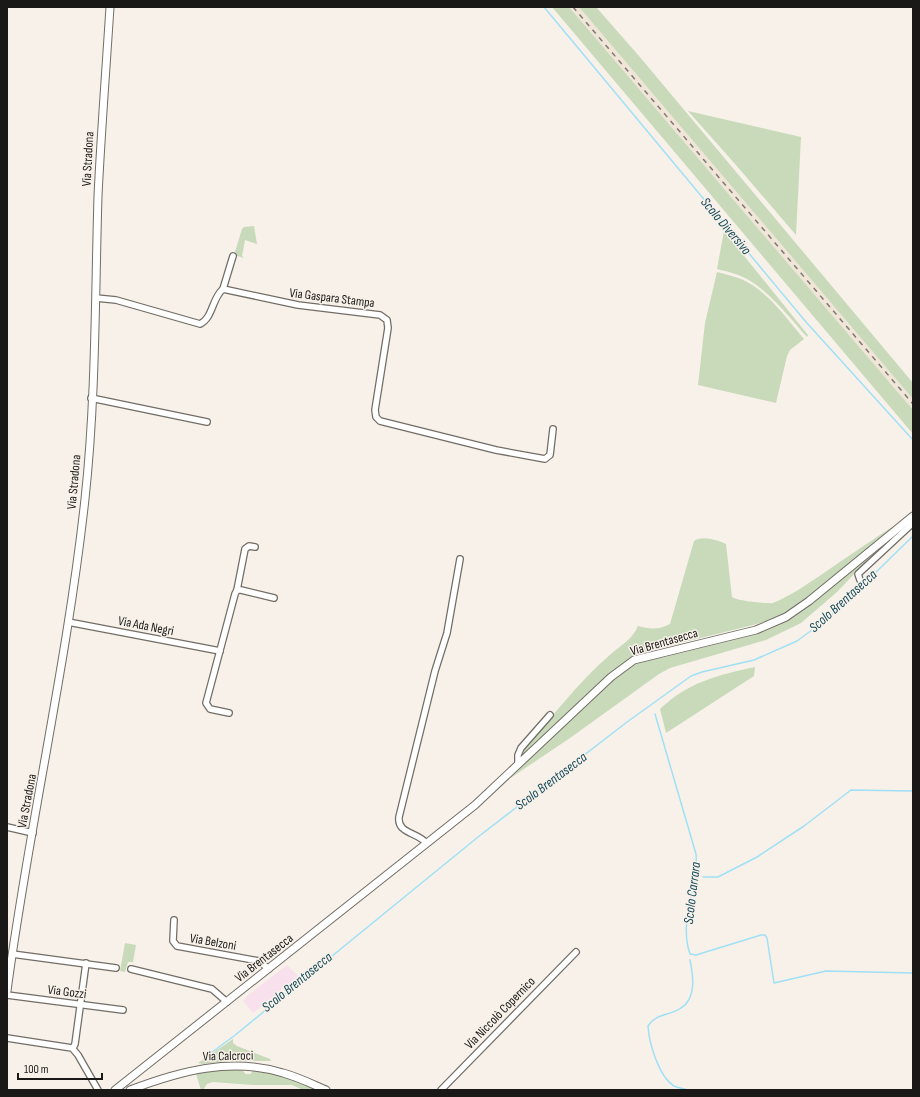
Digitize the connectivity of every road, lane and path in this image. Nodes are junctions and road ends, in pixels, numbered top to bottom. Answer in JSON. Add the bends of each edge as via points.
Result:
{"nodes":[{"id":1,"x":110,"y":7,"type":"edge"},
{"id":2,"x":233,"y":256,"type":"dead end"},
{"id":3,"x":223,"y":289,"type":"junction"},
{"id":4,"x":96,"y":298,"type":"junction"},
{"id":5,"x":91,"y":398,"type":"junction"},
{"id":6,"x":207,"y":422,"type":"dead end"},
{"id":7,"x":553,"y":429,"type":"dead end"},
{"id":8,"x":913,"y":516,"type":"edge"},
{"id":9,"x":913,"y":523,"type":"edge"},
{"id":10,"x":255,"y":547,"type":"dead end"},
{"id":11,"x":460,"y":559,"type":"dead end"},
{"id":12,"x":860,"y":580,"type":"dead end"},
{"id":13,"x":237,"y":590,"type":"junction"},
{"id":14,"x":274,"y":598,"type":"dead end"},
{"id":15,"x":68,"y":622,"type":"junction"},
{"id":16,"x":220,"y":651,"type":"junction"},
{"id":17,"x":230,"y":713,"type":"dead end"},
{"id":18,"x":550,"y":715,"type":"dead end"},
{"id":19,"x":518,"y":764,"type":"junction"},
{"id":20,"x":7,"y":827,"type":"edge"},
{"id":21,"x":33,"y":833,"type":"junction"},
{"id":22,"x":426,"y":843,"type":"junction"},
{"id":23,"x":174,"y":920,"type":"dead end"},
{"id":24,"x":576,"y":952,"type":"dead end"},
{"id":25,"x":12,"y":954,"type":"junction"},
{"id":26,"x":86,"y":963,"type":"junction"},
{"id":27,"x":116,"y":968,"type":"dead end"},
{"id":28,"x":131,"y":969,"type":"dead end"},
{"id":29,"x":270,"y":969,"type":"junction"},
{"id":30,"x":7,"y":991,"type":"edge"},
{"id":31,"x":7,"y":995,"type":"edge"},
{"id":32,"x":227,"y":1002,"type":"junction"},
{"id":33,"x":80,"y":1005,"type":"junction"},
{"id":34,"x":124,"y":1010,"type":"dead end"},
{"id":35,"x":7,"y":1038,"type":"edge"},
{"id":36,"x":72,"y":1048,"type":"junction"},
{"id":37,"x":98,"y":1090,"type":"edge"},
{"id":38,"x":115,"y":1090,"type":"edge"},
{"id":39,"x":130,"y":1090,"type":"edge"},
{"id":40,"x":326,"y":1090,"type":"edge"},
{"id":41,"x":441,"y":1090,"type":"edge"}],
"edges":[{"from":1,"to":4,"type":"main road","name":"Via Stradona","via":[[99,168]]},
{"from":2,"to":3,"type":"street"},
{"from":3,"to":4,"type":"street","via":[[218,293],[206,319],[200,324],[116,300]]},
{"from":3,"to":7,"type":"street","name":"Via Gaspara Stampa","via":[[298,305],[385,317],[388,328],[375,410],[376,417],[384,422],[540,459],[548,458]]},
{"from":4,"to":5,"type":"main road","name":"Via Stradona"},
{"from":5,"to":6,"type":"street"},
{"from":5,"to":15,"type":"main road","name":"Via Stradona","via":[[86,488]]},
{"from":8,"to":19,"type":"main road","name":"Via Brentasecca","via":[[796,611],[747,632],[634,660],[624,666]]},
{"from":9,"to":12,"type":"street","via":[[858,574]]},
{"from":10,"to":13,"type":"street","via":[[249,546],[245,549]]},
{"from":11,"to":22,"type":"street","via":[[447,633],[399,817],[403,830],[419,836]]},
{"from":13,"to":14,"type":"street"},
{"from":13,"to":16,"type":"street"},
{"from":15,"to":16,"type":"street","name":"Via Ada Negri"},
{"from":15,"to":21,"type":"main road","name":"Via Stradona","via":[[52,731]]},
{"from":16,"to":17,"type":"street","via":[[207,706]]},
{"from":18,"to":19,"type":"street","via":[[521,748]]},
{"from":19,"to":22,"type":"main road","name":"Via Brentasecca","via":[[475,805]]},
{"from":20,"to":21,"type":"street"},
{"from":21,"to":25,"type":"main road","name":"Via Stradona"},
{"from":22,"to":29,"type":"main road","name":"Via Brentasecca"},
{"from":23,"to":29,"type":"street","name":"Via Belzoni","via":[[173,941],[177,946],[258,961]]},
{"from":24,"to":41,"type":"street","name":"Via Niccolò Copernico"},
{"from":25,"to":26,"type":"street"},
{"from":25,"to":30,"type":"main road","name":"Via Stradona"},
{"from":26,"to":27,"type":"street"},
{"from":26,"to":33,"type":"street"},
{"from":28,"to":32,"type":"street","via":[[212,989]]},
{"from":29,"to":32,"type":"main road","name":"Via Brentasecca"},
{"from":31,"to":33,"type":"street","name":"Via Gozzi"},
{"from":32,"to":38,"type":"main road","name":"Via Brentasecca"},
{"from":33,"to":34,"type":"street","name":"Via Gozzi"},
{"from":33,"to":36,"type":"street","via":[[75,1044]]},
{"from":35,"to":36,"type":"street"},
{"from":36,"to":37,"type":"street"},
{"from":39,"to":40,"type":"main road","name":"Via Calcroci","via":[[200,1068],[234,1066],[284,1073]]}]}
